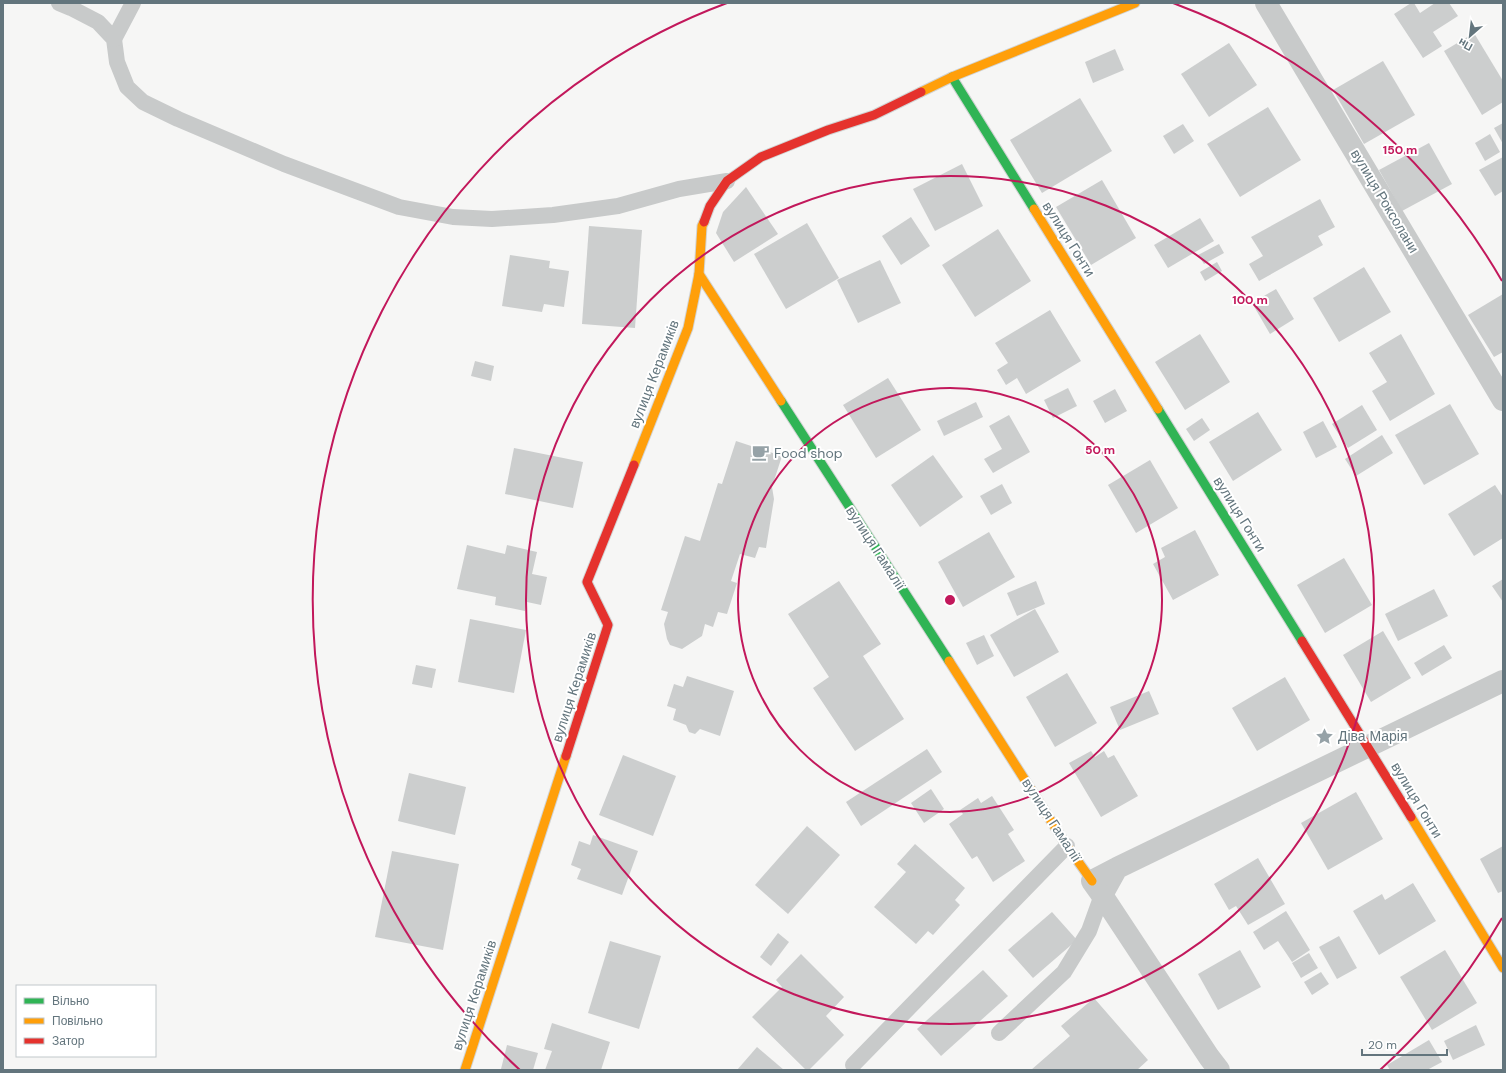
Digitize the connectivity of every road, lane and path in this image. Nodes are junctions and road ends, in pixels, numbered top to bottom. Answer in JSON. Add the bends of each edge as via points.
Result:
{"nodes":[{"id":1,"x":59,"y":3,"type":"edge"},
{"id":2,"x":133,"y":3,"type":"edge"},
{"id":3,"x":1135,"y":3,"type":"edge"},
{"id":4,"x":1266,"y":3,"type":"edge"},
{"id":5,"x":114,"y":39,"type":"junction"},
{"id":6,"x":952,"y":77,"type":"junction"},
{"id":7,"x":727,"y":181,"type":"junction"},
{"id":8,"x":699,"y":274,"type":"junction"},
{"id":9,"x":1503,"y":400,"type":"edge"},
{"id":10,"x":1503,"y":681,"type":"edge"},
{"id":11,"x":1368,"y":746,"type":"junction"},
{"id":12,"x":1067,"y":846,"type":"junction"},
{"id":13,"x":1097,"y":888,"type":"junction"},
{"id":14,"x":1503,"y":968,"type":"edge"},
{"id":15,"x":999,"y":1033,"type":"dead end"},
{"id":16,"x":853,"y":1065,"type":"dead end"},
{"id":17,"x":465,"y":1070,"type":"edge"},
{"id":18,"x":1219,"y":1070,"type":"edge"}],
"edges":[{"from":1,"to":5,"type":"lane","via":[[98,22]]},
{"from":2,"to":5,"type":"lane"},
{"from":3,"to":6,"type":"street"},
{"from":4,"to":9,"type":"street","name":"вулиця Роксолани"},
{"from":5,"to":7,"type":"lane","via":[[117,62],[127,87],[143,102],[284,164],[399,207],[453,217],[492,219],[553,216],[618,206],[679,189]]},
{"from":6,"to":7,"type":"street","via":[[874,115],[761,157]]},
{"from":6,"to":11,"type":"street","name":"вулиця Гонти"},
{"from":7,"to":8,"type":"street","via":[[710,206],[702,226]]},
{"from":8,"to":12,"type":"street","name":"вулиця Гамалії"},
{"from":8,"to":17,"type":"street","name":"вулиця Керамиків","via":[[688,328],[587,582],[608,625]]},
{"from":10,"to":11,"type":"street"},
{"from":11,"to":13,"type":"street","via":[[1117,868]]},
{"from":11,"to":14,"type":"street","name":"вулиця Гонти"},
{"from":12,"to":13,"type":"street","name":"вулиця Гамалії"},
{"from":12,"to":16,"type":"lane"},
{"from":13,"to":15,"type":"lane","via":[[1089,931],[1064,972]]},
{"from":13,"to":18,"type":"street","name":"вулиця Гамалії"}]}
